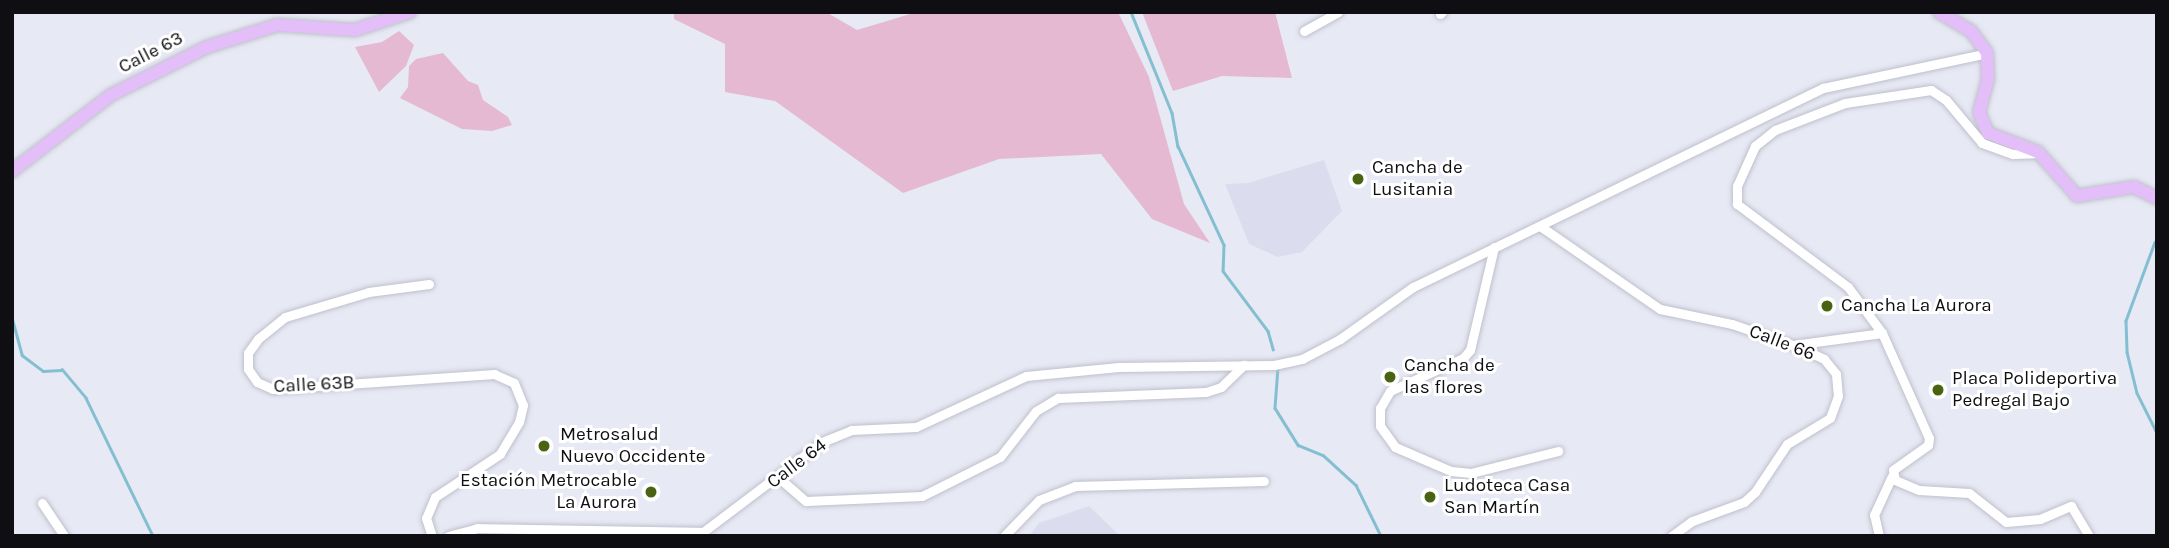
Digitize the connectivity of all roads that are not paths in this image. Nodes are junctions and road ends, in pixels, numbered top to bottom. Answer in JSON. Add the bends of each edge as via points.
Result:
{"nodes":[{"id":1,"x":410,"y":12,"type":"edge"},
{"id":2,"x":1338,"y":12,"type":"edge"},
{"id":3,"x":1939,"y":12,"type":"edge"},
{"id":4,"x":1304,"y":31,"type":"dead end"},
{"id":5,"x":1987,"y":53,"type":"junction"},
{"id":6,"x":2038,"y":152,"type":"junction"},
{"id":7,"x":12,"y":171,"type":"edge"},
{"id":8,"x":2157,"y":198,"type":"edge"},
{"id":9,"x":1540,"y":226,"type":"junction"},
{"id":10,"x":1494,"y":247,"type":"junction"},
{"id":11,"x":429,"y":284,"type":"dead end"},
{"id":12,"x":1882,"y":333,"type":"junction"},
{"id":13,"x":1793,"y":345,"type":"junction"},
{"id":14,"x":1244,"y":365,"type":"junction"},
{"id":15,"x":1558,"y":451,"type":"dead end"},
{"id":16,"x":1892,"y":475,"type":"junction"},
{"id":17,"x":778,"y":477,"type":"junction"},
{"id":18,"x":1264,"y":481,"type":"dead end"},
{"id":19,"x":42,"y":503,"type":"dead end"},
{"id":20,"x":567,"y":534,"type":"edge"},
{"id":21,"x":64,"y":536,"type":"edge"},
{"id":22,"x":432,"y":536,"type":"edge"},
{"id":23,"x":448,"y":536,"type":"edge"},
{"id":24,"x":1004,"y":536,"type":"edge"},
{"id":25,"x":1671,"y":536,"type":"edge"},
{"id":26,"x":1879,"y":536,"type":"edge"},
{"id":27,"x":2089,"y":536,"type":"edge"}],
"edges":[{"from":1,"to":7,"type":"main road","name":"Calle 63","via":[[355,30],[277,25],[207,47],[111,95]]},
{"from":2,"to":4,"type":"street"},
{"from":3,"to":5,"type":"main road","via":[[1972,32]]},
{"from":5,"to":6,"type":"main road","via":[[1988,79],[1980,99],[1982,123],[2000,140]]},
{"from":5,"to":9,"type":"street","name":"Calle 64","via":[[1842,82]]},
{"from":6,"to":8,"type":"main road","via":[[2077,197],[2134,187]]},
{"from":6,"to":12,"type":"street","via":[[2013,154],[1982,143],[1947,100],[1931,90],[1845,103],[1785,124],[1755,146],[1737,186],[1737,204],[1848,287]]},
{"from":9,"to":10,"type":"street","name":"Calle 64"},
{"from":9,"to":13,"type":"street","name":"Calle 66","via":[[1660,309],[1732,324]]},
{"from":10,"to":14,"type":"street","name":"Calle 64","via":[[1413,287],[1340,340],[1302,359]]},
{"from":10,"to":15,"type":"street","via":[[1470,350],[1463,358],[1390,391],[1380,408],[1380,426],[1395,447],[1451,471],[1471,473]]},
{"from":11,"to":22,"type":"street","name":"Calle 63B","via":[[369,292],[276,320],[248,353],[251,376],[273,389],[494,374],[517,388],[523,405],[519,422],[500,454],[435,497],[426,518]]},
{"from":12,"to":13,"type":"street"},
{"from":12,"to":16,"type":"street","via":[[1929,438],[1928,445],[1900,462]]},
{"from":13,"to":25,"type":"street","name":"Calle 66","via":[[1824,359],[1836,374],[1838,396],[1830,418],[1787,444],[1744,502],[1692,521]]},
{"from":14,"to":17,"type":"street","name":"Calle 64","via":[[1071,370],[1026,376],[916,427],[864,429],[836,436]]},
{"from":14,"to":17,"type":"street","via":[[1221,387],[1206,392],[1058,398],[1036,411],[1000,457],[922,496],[806,501]]},
{"from":16,"to":26,"type":"street","via":[[1874,515]]},
{"from":16,"to":27,"type":"street","via":[[1900,485],[1919,490],[1969,493],[2006,522],[2040,519],[2071,506]]},
{"from":17,"to":20,"type":"street","name":"Calle 64","via":[[702,532]]},
{"from":18,"to":24,"type":"street","via":[[1075,486],[1039,500]]},
{"from":19,"to":21,"type":"street"},
{"from":20,"to":23,"type":"street","name":"Calle 64","via":[[477,528]]}]}
